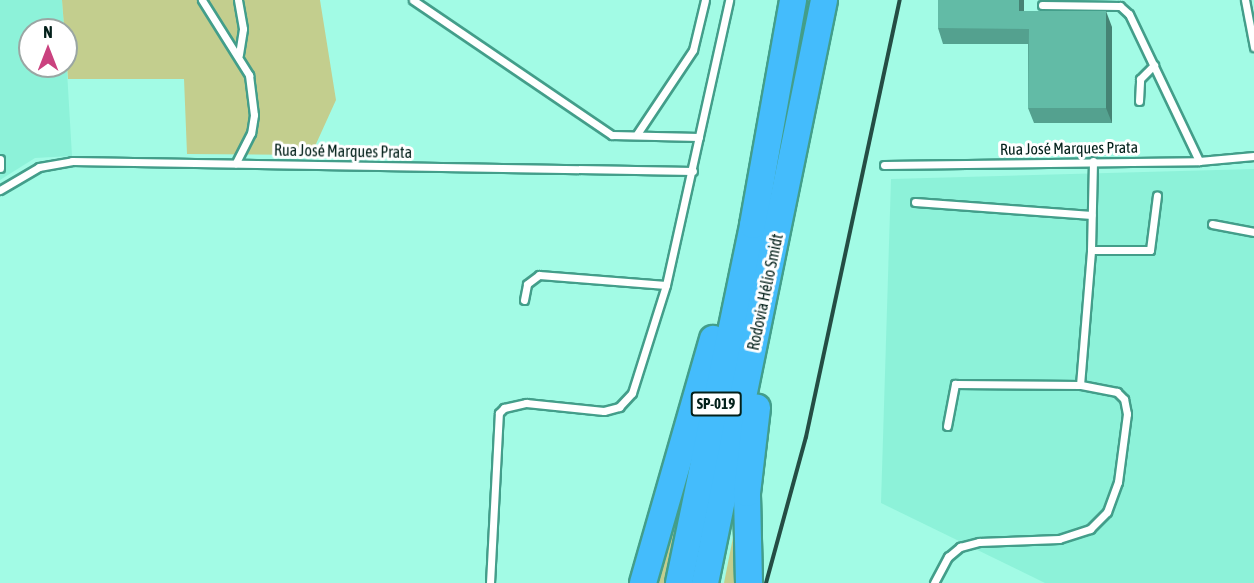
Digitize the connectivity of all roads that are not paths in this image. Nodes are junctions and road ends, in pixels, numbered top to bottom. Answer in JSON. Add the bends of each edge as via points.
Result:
{"nodes":[{"id":1,"x":202,"y":0,"type":"edge"},
{"id":2,"x":238,"y":0,"type":"edge"},
{"id":3,"x":412,"y":0,"type":"edge"},
{"id":4,"x":705,"y":0,"type":"edge"},
{"id":5,"x":729,"y":0,"type":"edge"},
{"id":6,"x":793,"y":0,"type":"edge"},
{"id":7,"x":824,"y":0,"type":"edge"},
{"id":8,"x":1245,"y":0,"type":"edge"},
{"id":9,"x":1042,"y":5,"type":"dead end"},
{"id":10,"x":1254,"y":47,"type":"edge"},
{"id":11,"x":239,"y":55,"type":"junction"},
{"id":12,"x":1154,"y":64,"type":"junction"},
{"id":13,"x":1139,"y":101,"type":"dead end"},
{"id":14,"x":637,"y":134,"type":"junction"},
{"id":15,"x":699,"y":137,"type":"junction"},
{"id":16,"x":1254,"y":156,"type":"edge"},
{"id":17,"x":0,"y":159,"type":"edge"},
{"id":18,"x":1093,"y":161,"type":"junction"},
{"id":19,"x":1199,"y":161,"type":"junction"},
{"id":20,"x":236,"y":162,"type":"junction"},
{"id":21,"x":884,"y":165,"type":"dead end"},
{"id":22,"x":0,"y":168,"type":"edge"},
{"id":23,"x":693,"y":171,"type":"junction"},
{"id":24,"x":1,"y":187,"type":"edge"},
{"id":25,"x":1157,"y":195,"type":"dead end"},
{"id":26,"x":915,"y":202,"type":"dead end"},
{"id":27,"x":1092,"y":215,"type":"junction"},
{"id":28,"x":1212,"y":224,"type":"dead end"},
{"id":29,"x":753,"y":225,"type":"junction"},
{"id":30,"x":779,"y":226,"type":"junction"},
{"id":31,"x":1254,"y":231,"type":"edge"},
{"id":32,"x":1091,"y":250,"type":"junction"},
{"id":33,"x":666,"y":285,"type":"junction"},
{"id":34,"x":525,"y":300,"type":"dead end"},
{"id":35,"x":1080,"y":385,"type":"junction"},
{"id":36,"x":948,"y":426,"type":"dead end"},
{"id":37,"x":490,"y":583,"type":"edge"},
{"id":38,"x":643,"y":583,"type":"edge"},
{"id":39,"x":679,"y":583,"type":"edge"},
{"id":40,"x":705,"y":583,"type":"edge"},
{"id":41,"x":749,"y":583,"type":"edge"},
{"id":42,"x":934,"y":583,"type":"edge"}],
"edges":[{"from":1,"to":11,"type":"lane"},
{"from":2,"to":11,"type":"lane","via":[[243,28]]},
{"from":3,"to":14,"type":"lane","via":[[612,135]]},
{"from":4,"to":14,"type":"lane","via":[[693,50]]},
{"from":5,"to":15,"type":"lane"},
{"from":6,"to":29,"type":"highway","name":"Rodovia Hélio Smidt","number":"SP-019"},
{"from":7,"to":30,"type":"highway","name":"Rodovia Hélio Smidt","number":"SP-019"},
{"from":8,"to":10,"type":"lane"},
{"from":9,"to":12,"type":"lane","via":[[1120,6],[1129,14]]},
{"from":11,"to":20,"type":"lane","via":[[249,75],[254,115],[251,133]]},
{"from":12,"to":13,"type":"lane","via":[[1140,79]]},
{"from":12,"to":19,"type":"lane"},
{"from":14,"to":15,"type":"lane"},
{"from":15,"to":23,"type":"lane"},
{"from":16,"to":19,"type":"lane","name":"Rua José Marques Prata"},
{"from":17,"to":22,"type":"lane"},
{"from":18,"to":19,"type":"lane","name":"Rua José Marques Prata"},
{"from":18,"to":21,"type":"lane","name":"Rua José Marques Prata"},
{"from":18,"to":27,"type":"lane"},
{"from":20,"to":23,"type":"lane","name":"Rua José Marques Prata"},
{"from":20,"to":24,"type":"lane","name":"Rua José Marques Prata","via":[[48,164]]},
{"from":23,"to":33,"type":"lane"},
{"from":25,"to":32,"type":"lane","via":[[1150,250]]},
{"from":26,"to":27,"type":"lane"},
{"from":27,"to":32,"type":"lane"},
{"from":28,"to":31,"type":"lane"},
{"from":29,"to":38,"type":"highway","via":[[723,299]]},
{"from":29,"to":39,"type":"highway","name":"Rodovia Hélio Smidt","number":"SP-019"},
{"from":30,"to":40,"type":"highway","name":"Rodovia Hélio Smidt","number":"SP-019"},
{"from":30,"to":41,"type":"highway","via":[[773,314],[749,461]]},
{"from":32,"to":35,"type":"lane"},
{"from":33,"to":34,"type":"lane","via":[[539,275],[527,284]]},
{"from":33,"to":37,"type":"lane","via":[[632,393],[620,407],[594,411],[526,404],[504,408],[499,413]]},
{"from":35,"to":36,"type":"lane","via":[[955,384]]},
{"from":35,"to":42,"type":"lane","via":[[1117,392],[1124,399],[1127,414],[1118,482],[1101,522],[1059,539],[979,542],[960,547],[948,557]]}]}
